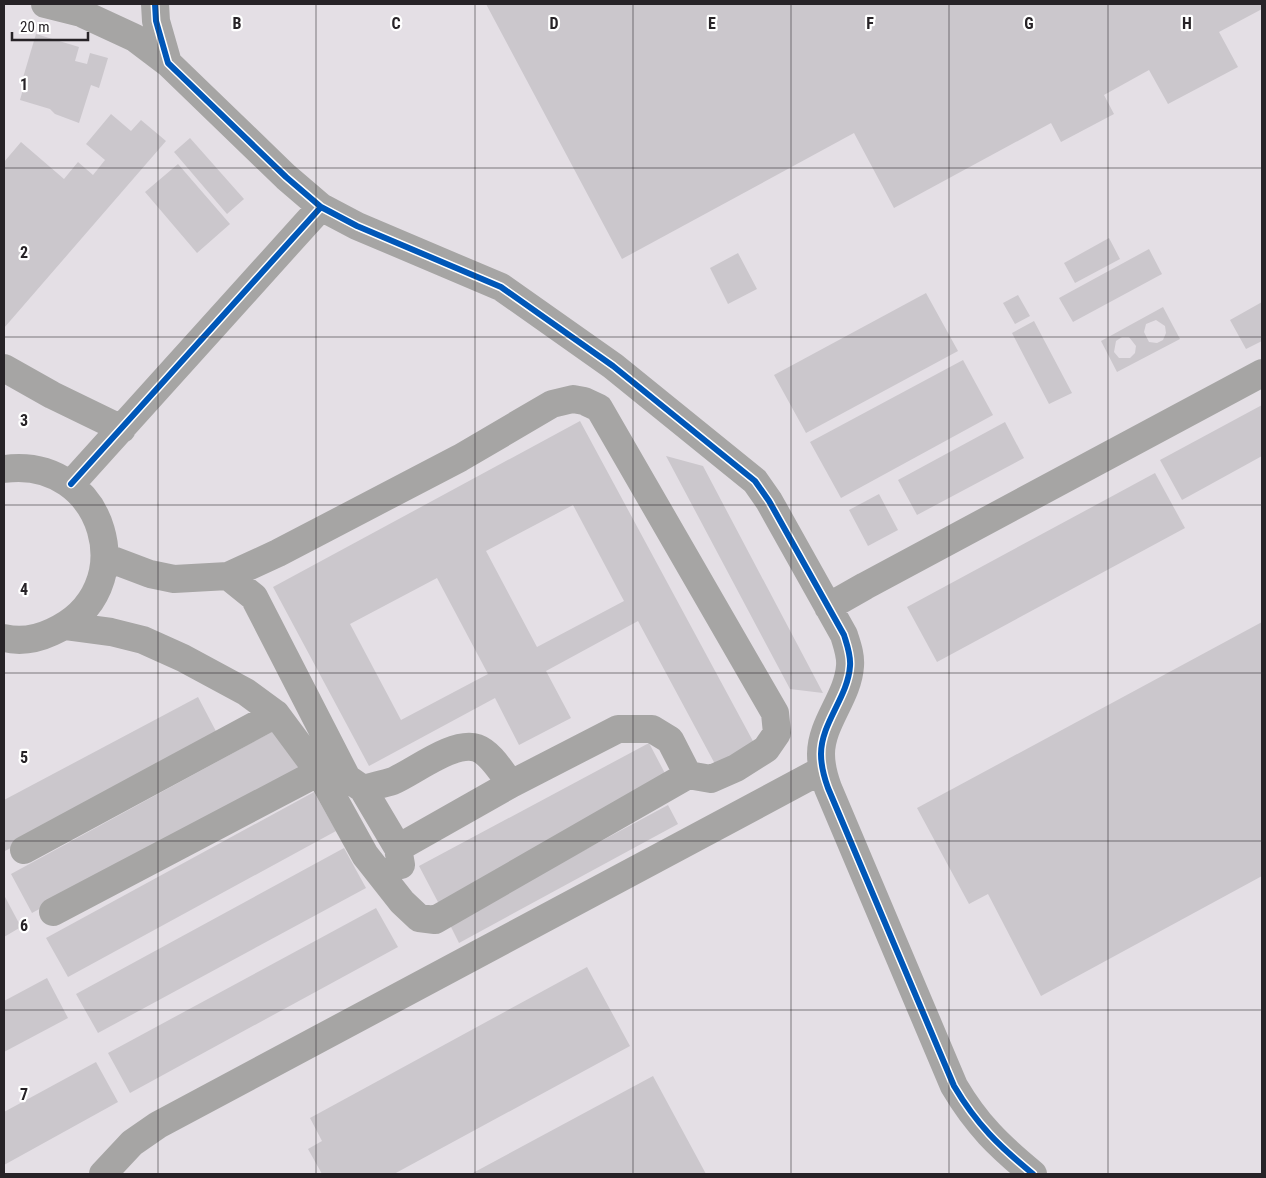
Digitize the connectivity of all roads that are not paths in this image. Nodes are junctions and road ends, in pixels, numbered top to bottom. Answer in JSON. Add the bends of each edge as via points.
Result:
{"nodes":[{"id":1,"x":45,"y":4,"type":"edge"},
{"id":2,"x":155,"y":4,"type":"edge"},
{"id":3,"x":168,"y":63,"type":"junction"},
{"id":4,"x":321,"y":207,"type":"junction"},
{"id":5,"x":4,"y":368,"type":"edge"},
{"id":6,"x":1262,"y":373,"type":"edge"},
{"id":7,"x":122,"y":429,"type":"junction"},
{"id":8,"x":4,"y":469,"type":"edge"},
{"id":9,"x":72,"y":484,"type":"junction"},
{"id":10,"x":105,"y":557,"type":"junction"},
{"id":11,"x":228,"y":576,"type":"junction"},
{"id":12,"x":828,"y":607,"type":"junction"},
{"id":13,"x":66,"y":626,"type":"junction"},
{"id":14,"x":4,"y":638,"type":"edge"},
{"id":15,"x":40,"y":638,"type":"junction"},
{"id":16,"x":4,"y":650,"type":"edge"},
{"id":17,"x":276,"y":714,"type":"junction"},
{"id":18,"x":822,"y":770,"type":"junction"},
{"id":19,"x":319,"y":772,"type":"junction"},
{"id":20,"x":688,"y":775,"type":"junction"},
{"id":21,"x":511,"y":784,"type":"junction"},
{"id":22,"x":363,"y":789,"type":"junction"},
{"id":23,"x":398,"y":848,"type":"junction"},
{"id":24,"x":24,"y":850,"type":"dead end"},
{"id":25,"x":388,"y":883,"type":"junction"},
{"id":26,"x":53,"y":912,"type":"dead end"},
{"id":27,"x":103,"y":1174,"type":"edge"},
{"id":28,"x":1033,"y":1174,"type":"edge"}],
"edges":[{"from":1,"to":3,"type":"street","via":[[81,13],[135,38]]},
{"from":2,"to":3,"type":"street","via":[[156,21]]},
{"from":3,"to":4,"type":"street","via":[[286,178]]},
{"from":4,"to":7,"type":"street"},
{"from":4,"to":12,"type":"street","via":[[357,226],[501,287],[613,366],[755,481]]},
{"from":5,"to":7,"type":"street"},
{"from":6,"to":12,"type":"street"},
{"from":7,"to":9,"type":"street"},
{"from":8,"to":9,"type":"street","via":[[21,466],[48,472]]},
{"from":9,"to":10,"type":"street","via":[[90,504],[102,529]]},
{"from":10,"to":11,"type":"street","via":[[150,574],[174,579]]},
{"from":10,"to":13,"type":"street","via":[[96,592],[86,608]]},
{"from":11,"to":20,"type":"street","via":[[460,458],[552,404],[584,400],[599,408],[775,713],[777,733],[766,749],[711,779]]},
{"from":11,"to":22,"type":"street","via":[[254,597],[347,778]]},
{"from":12,"to":18,"type":"street","via":[[844,636],[850,666],[847,682],[824,736]]},
{"from":13,"to":15,"type":"street"},
{"from":13,"to":17,"type":"street","via":[[143,640],[246,692]]},
{"from":14,"to":15,"type":"street"},
{"from":15,"to":16,"type":"street"},
{"from":17,"to":19,"type":"street"},
{"from":17,"to":24,"type":"street"},
{"from":18,"to":27,"type":"street","via":[[158,1125],[132,1143]]},
{"from":18,"to":28,"type":"street","via":[[954,1086],[993,1140]]},
{"from":19,"to":25,"type":"street","via":[[365,855]]},
{"from":19,"to":26,"type":"street"},
{"from":20,"to":21,"type":"street","via":[[670,740],[652,728],[618,729]]},
{"from":20,"to":25,"type":"street","via":[[435,920],[419,918]]},
{"from":21,"to":22,"type":"street","via":[[479,748],[467,746],[393,780]]},
{"from":21,"to":23,"type":"street"},
{"from":22,"to":23,"type":"street"},
{"from":23,"to":25,"type":"street","via":[[401,866]]}]}
